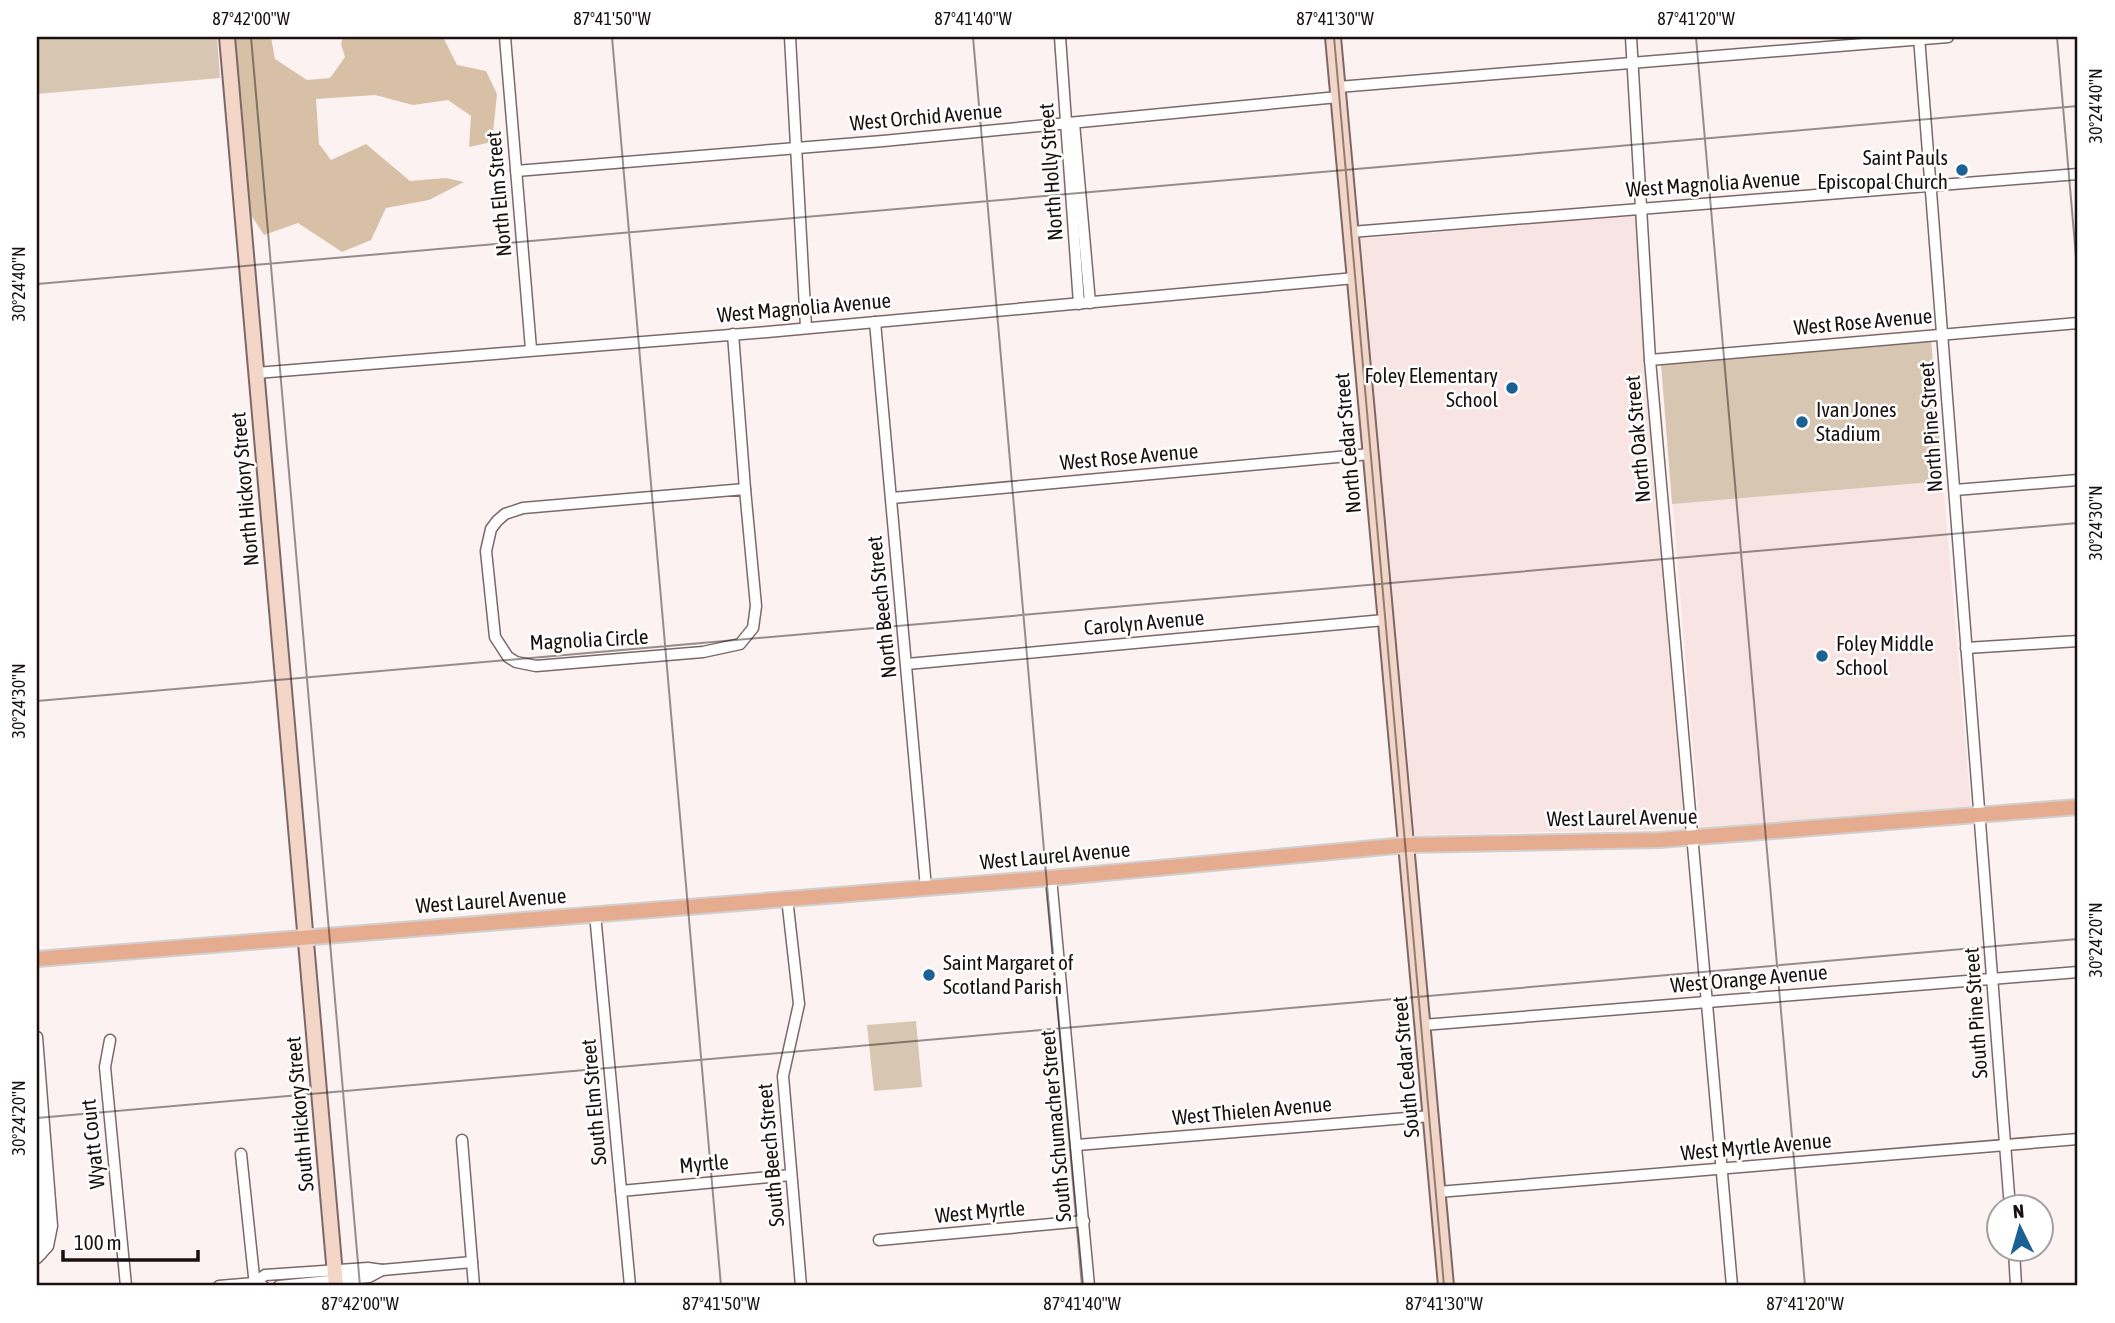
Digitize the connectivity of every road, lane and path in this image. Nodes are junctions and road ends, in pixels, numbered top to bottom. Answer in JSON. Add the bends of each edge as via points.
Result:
{"nodes":[{"id":1,"x":227,"y":37,"type":"edge"},
{"id":2,"x":505,"y":37,"type":"edge"},
{"id":3,"x":790,"y":37,"type":"edge"},
{"id":4,"x":1060,"y":37,"type":"edge"},
{"id":5,"x":1333,"y":37,"type":"edge"},
{"id":6,"x":1631,"y":37,"type":"edge"},
{"id":7,"x":1948,"y":37,"type":"edge"},
{"id":8,"x":1919,"y":38,"type":"edge"},
{"id":9,"x":1633,"y":62,"type":"junction"},
{"id":10,"x":1338,"y":92,"type":"junction"},
{"id":11,"x":1070,"y":123,"type":"junction"},
{"id":12,"x":798,"y":147,"type":"junction"},
{"id":13,"x":516,"y":172,"type":"junction"},
{"id":14,"x":2078,"y":174,"type":"edge"},
{"id":15,"x":1932,"y":186,"type":"junction"},
{"id":16,"x":1641,"y":209,"type":"junction"},
{"id":17,"x":1351,"y":232,"type":"junction"},
{"id":18,"x":1355,"y":278,"type":"junction"},
{"id":19,"x":1084,"y":304,"type":"junction"},
{"id":20,"x":875,"y":322,"type":"junction"},
{"id":21,"x":2078,"y":323,"type":"edge"},
{"id":22,"x":806,"y":327,"type":"junction"},
{"id":23,"x":733,"y":334,"type":"junction"},
{"id":24,"x":1943,"y":334,"type":"junction"},
{"id":25,"x":531,"y":349,"type":"junction"},
{"id":26,"x":1650,"y":360,"type":"junction"},
{"id":27,"x":256,"y":373,"type":"junction"},
{"id":28,"x":1370,"y":454,"type":"junction"},
{"id":29,"x":2078,"y":480,"type":"edge"},
{"id":30,"x":745,"y":489,"type":"junction"},
{"id":31,"x":1955,"y":490,"type":"junction"},
{"id":32,"x":892,"y":498,"type":"junction"},
{"id":33,"x":1384,"y":620,"type":"junction"},
{"id":34,"x":2078,"y":641,"type":"edge"},
{"id":35,"x":1966,"y":648,"type":"junction"},
{"id":36,"x":907,"y":664,"type":"junction"},
{"id":37,"x":2078,"y":807,"type":"edge"},
{"id":38,"x":1980,"y":815,"type":"junction"},
{"id":39,"x":1694,"y":838,"type":"junction"},
{"id":40,"x":1406,"y":845,"type":"junction"},
{"id":41,"x":1051,"y":878,"type":"junction"},
{"id":42,"x":926,"y":888,"type":"junction"},
{"id":43,"x":788,"y":898,"type":"junction"},
{"id":44,"x":595,"y":914,"type":"junction"},
{"id":45,"x":306,"y":937,"type":"junction"},
{"id":46,"x":37,"y":959,"type":"edge"},
{"id":47,"x":2078,"y":972,"type":"edge"},
{"id":48,"x":1993,"y":979,"type":"junction"},
{"id":49,"x":1708,"y":1001,"type":"junction"},
{"id":50,"x":1423,"y":1025,"type":"junction"},
{"id":51,"x":37,"y":1037,"type":"edge"},
{"id":52,"x":110,"y":1040,"type":"dead end"},
{"id":53,"x":1431,"y":1116,"type":"junction"},
{"id":54,"x":37,"y":1129,"type":"edge"},
{"id":55,"x":2078,"y":1139,"type":"edge"},
{"id":56,"x":462,"y":1140,"type":"dead end"},
{"id":57,"x":2006,"y":1145,"type":"junction"},
{"id":58,"x":1077,"y":1146,"type":"junction"},
{"id":59,"x":241,"y":1154,"type":"dead end"},
{"id":60,"x":1722,"y":1169,"type":"junction"},
{"id":61,"x":791,"y":1175,"type":"junction"},
{"id":62,"x":621,"y":1191,"type":"junction"},
{"id":63,"x":1438,"y":1192,"type":"junction"},
{"id":64,"x":2009,"y":1194,"type":"edge"},
{"id":65,"x":1084,"y":1221,"type":"junction"},
{"id":66,"x":879,"y":1240,"type":"dead end"},
{"id":67,"x":39,"y":1256,"type":"edge"},
{"id":68,"x":472,"y":1262,"type":"junction"},
{"id":69,"x":2015,"y":1264,"type":"edge"},
{"id":70,"x":335,"y":1279,"type":"edge"},
{"id":71,"x":257,"y":1285,"type":"edge"},
{"id":72,"x":126,"y":1286,"type":"edge"},
{"id":73,"x":219,"y":1286,"type":"edge"},
{"id":74,"x":279,"y":1286,"type":"edge"},
{"id":75,"x":474,"y":1286,"type":"edge"},
{"id":76,"x":630,"y":1286,"type":"edge"},
{"id":77,"x":801,"y":1286,"type":"edge"},
{"id":78,"x":1089,"y":1286,"type":"edge"},
{"id":79,"x":1446,"y":1286,"type":"edge"},
{"id":80,"x":1732,"y":1286,"type":"edge"},
{"id":81,"x":2017,"y":1286,"type":"edge"}],
"edges":[{"from":1,"to":27,"type":"street","name":"North Hickory Street"},
{"from":2,"to":13,"type":"street","name":"North Elm Street"},
{"from":3,"to":12,"type":"street"},
{"from":4,"to":11,"type":"street","name":"North Holly Street"},
{"from":5,"to":10,"type":"street","name":"North Cedar Street"},
{"from":6,"to":9,"type":"street","name":"North Oak Street"},
{"from":7,"to":8,"type":"street","name":"West Orchid Avenue"},
{"from":8,"to":9,"type":"street","name":"West Orchid Avenue"},
{"from":8,"to":15,"type":"street","name":"North Pine Street"},
{"from":9,"to":10,"type":"street","name":"West Orchid Avenue"},
{"from":9,"to":16,"type":"street","name":"North Oak Street"},
{"from":10,"to":11,"type":"street","name":"West Orchid Avenue"},
{"from":10,"to":17,"type":"street","name":"North Cedar Street"},
{"from":11,"to":12,"type":"street","name":"West Orchid Avenue"},
{"from":11,"to":19,"type":"street"},
{"from":12,"to":13,"type":"street","name":"West Orchid Avenue"},
{"from":12,"to":22,"type":"street"},
{"from":13,"to":25,"type":"street","name":"North Elm Street"},
{"from":14,"to":15,"type":"street","name":"West Magnolia Avenue"},
{"from":15,"to":16,"type":"street","name":"West Magnolia Avenue"},
{"from":15,"to":24,"type":"street","name":"North Pine Street"},
{"from":16,"to":17,"type":"street","name":"West Magnolia Avenue"},
{"from":16,"to":26,"type":"street","name":"North Oak Street"},
{"from":17,"to":18,"type":"street","name":"North Cedar Street"},
{"from":18,"to":19,"type":"street","name":"West Magnolia Avenue"},
{"from":18,"to":28,"type":"street","name":"North Cedar Street"},
{"from":19,"to":20,"type":"street","name":"West Magnolia Avenue"},
{"from":20,"to":22,"type":"street","name":"West Magnolia Avenue"},
{"from":20,"to":32,"type":"street","name":"North Beech Street"},
{"from":21,"to":24,"type":"street","name":"West Rose Avenue"},
{"from":22,"to":23,"type":"street","name":"West Magnolia Avenue"},
{"from":23,"to":25,"type":"street","name":"West Magnolia Avenue"},
{"from":23,"to":30,"type":"street","name":"Magnolia Circle"},
{"from":24,"to":26,"type":"street","name":"West Rose Avenue"},
{"from":24,"to":31,"type":"street","name":"North Pine Street"},
{"from":25,"to":27,"type":"street","name":"West Magnolia Avenue"},
{"from":26,"to":39,"type":"street","name":"North Oak Street"},
{"from":27,"to":45,"type":"street","name":"North Hickory Street"},
{"from":28,"to":32,"type":"street","name":"West Rose Avenue"},
{"from":28,"to":33,"type":"street","name":"North Cedar Street"},
{"from":29,"to":31,"type":"street"},
{"from":30,"to":30,"type":"street","name":"Magnolia Circle","via":[[757,606],[753,628],[740,644],[703,652],[536,666],[516,662],[500,648],[490,605],[486,551],[491,529],[505,514],[550,505]]},
{"from":31,"to":35,"type":"street","name":"North Pine Street"},
{"from":32,"to":36,"type":"street","name":"North Beech Street"},
{"from":33,"to":36,"type":"street","name":"Carolyn Avenue"},
{"from":33,"to":40,"type":"street","name":"North Cedar Street"},
{"from":34,"to":35,"type":"street"},
{"from":35,"to":38,"type":"street","name":"North Pine Street"},
{"from":36,"to":42,"type":"street","name":"North Beech Street"},
{"from":37,"to":38,"type":"main road","name":"West Laurel Avenue"},
{"from":38,"to":39,"type":"main road","name":"West Laurel Avenue"},
{"from":38,"to":48,"type":"street","name":"South Pine Street"},
{"from":39,"to":40,"type":"main road","name":"West Laurel Avenue"},
{"from":39,"to":49,"type":"street","name":"North Oak Street"},
{"from":40,"to":41,"type":"main road","name":"West Laurel Avenue"},
{"from":40,"to":50,"type":"street","name":"South Cedar Street"},
{"from":41,"to":42,"type":"main road","name":"West Laurel Avenue"},
{"from":41,"to":58,"type":"street","name":"South Schumacher Street"},
{"from":42,"to":43,"type":"main road","name":"West Laurel Avenue"},
{"from":43,"to":44,"type":"main road","name":"West Laurel Avenue"},
{"from":43,"to":61,"type":"street","name":"South Beech Street","via":[[799,1004],[783,1066]]},
{"from":44,"to":45,"type":"main road","name":"West Laurel Avenue"},
{"from":44,"to":62,"type":"street","name":"South Elm Street"},
{"from":45,"to":46,"type":"main road","name":"West Laurel Avenue"},
{"from":45,"to":70,"type":"street","name":"South Hickory Street"},
{"from":47,"to":48,"type":"street","name":"West Orange Avenue"},
{"from":48,"to":49,"type":"street","name":"West Orange Avenue"},
{"from":48,"to":57,"type":"street","name":"South Pine Street"},
{"from":49,"to":50,"type":"street","name":"West Orange Avenue"},
{"from":49,"to":60,"type":"street","name":"North Oak Street"},
{"from":50,"to":53,"type":"street","name":"South Cedar Street"},
{"from":51,"to":67,"type":"street","via":[[52,1226],[48,1246]]},
{"from":52,"to":72,"type":"street","name":"Wyatt Court","via":[[105,1067]]},
{"from":53,"to":58,"type":"street","name":"West Thielen Avenue"},
{"from":53,"to":63,"type":"street","name":"South Cedar Street"},
{"from":54,"to":67,"type":"street","via":[[43,1210]]},
{"from":55,"to":57,"type":"street","name":"West Myrtle Avenue"},
{"from":56,"to":68,"type":"street"},
{"from":57,"to":60,"type":"street","name":"West Myrtle Avenue"},
{"from":57,"to":64,"type":"street","name":"South Pine Street"},
{"from":58,"to":65,"type":"street","name":"South Schumacher Street"},
{"from":59,"to":71,"type":"street"},
{"from":60,"to":63,"type":"street","name":"West Myrtle Avenue"},
{"from":60,"to":80,"type":"street","name":"North Oak Street"},
{"from":61,"to":62,"type":"street","name":"Myrtle"},
{"from":61,"to":77,"type":"street","name":"South Beech Street"},
{"from":62,"to":76,"type":"street","name":"South Elm Street"},
{"from":63,"to":79,"type":"street","name":"South Cedar Street"},
{"from":65,"to":66,"type":"street","name":"West Myrtle"},
{"from":65,"to":78,"type":"street","name":"South Schumacher Street"},
{"from":68,"to":70,"type":"street"},
{"from":68,"to":75,"type":"street"},
{"from":69,"to":81,"type":"street"},
{"from":70,"to":71,"type":"street","via":[[265,1275]]},
{"from":70,"to":74,"type":"street"},
{"from":71,"to":73,"type":"street"}]}
